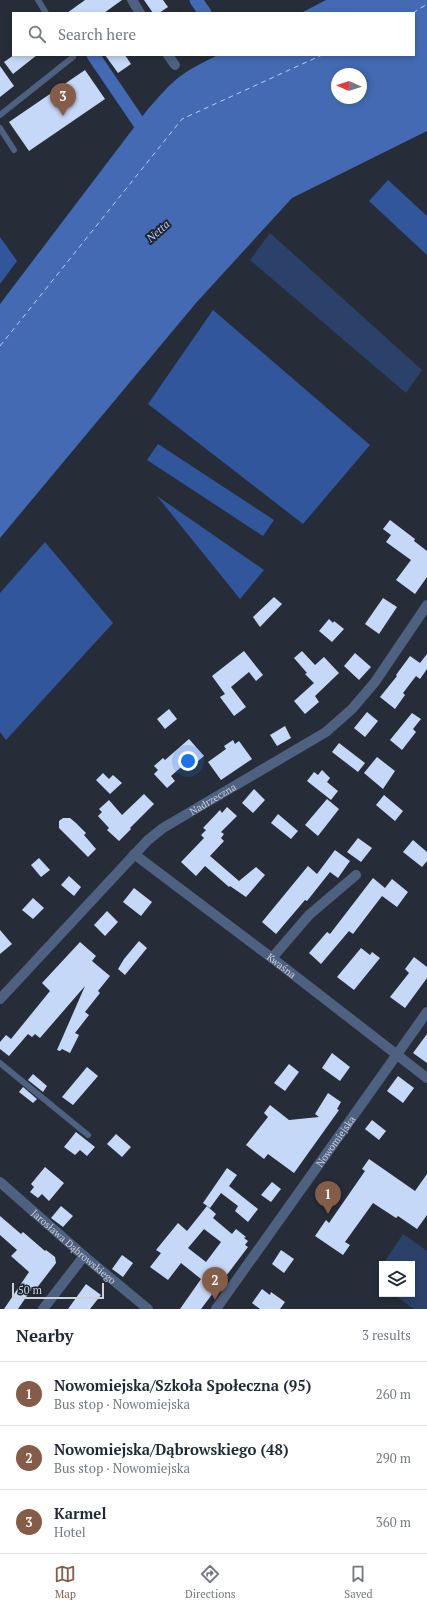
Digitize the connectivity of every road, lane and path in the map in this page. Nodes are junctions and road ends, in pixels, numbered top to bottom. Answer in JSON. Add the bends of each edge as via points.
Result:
{"nodes":[{"id":1,"x":38,"y":0,"type":"edge"},
{"id":2,"x":132,"y":0,"type":"edge"},
{"id":3,"x":45,"y":12,"type":"edge"},
{"id":4,"x":139,"y":12,"type":"edge"},
{"id":5,"x":72,"y":56,"type":"edge"},
{"id":6,"x":169,"y":56,"type":"edge"},
{"id":7,"x":175,"y":65,"type":"dead end"},
{"id":8,"x":0,"y":115,"type":"edge"},
{"id":9,"x":0,"y":128,"type":"edge"},
{"id":10,"x":14,"y":150,"type":"dead end"},
{"id":11,"x":427,"y":605,"type":"edge"},
{"id":12,"x":134,"y":854,"type":"junction"},
{"id":13,"x":356,"y":875,"type":"dead end"},
{"id":14,"x":272,"y":958,"type":"junction"},
{"id":15,"x":0,"y":999,"type":"edge"},
{"id":16,"x":427,"y":1012,"type":"edge"},
{"id":17,"x":398,"y":1055,"type":"junction"},
{"id":18,"x":0,"y":1062,"type":"edge"},
{"id":19,"x":427,"y":1078,"type":"edge"},
{"id":20,"x":88,"y":1135,"type":"dead end"},
{"id":21,"x":0,"y":1182,"type":"edge"},
{"id":22,"x":84,"y":1256,"type":"junction"},
{"id":23,"x":43,"y":1309,"type":"edge"},
{"id":24,"x":148,"y":1309,"type":"edge"},
{"id":25,"x":216,"y":1309,"type":"edge"}],
"edges":[{"from":1,"to":3,"type":"lane"},
{"from":2,"to":4,"type":"street"},
{"from":5,"to":8,"type":"lane"},
{"from":6,"to":7,"type":"street"},
{"from":9,"to":10,"type":"lane"},
{"from":11,"to":12,"type":"street","name":"Nadrzeczna","via":[[375,682],[352,709],[326,732],[163,828]]},
{"from":12,"to":14,"type":"street","name":"Kwaśna"},
{"from":12,"to":15,"type":"street","name":"Nadrzeczna"},
{"from":13,"to":14,"type":"street","via":[[309,915]]},
{"from":14,"to":17,"type":"street","name":"Kwaśna"},
{"from":16,"to":17,"type":"street","name":"Nowomiejska"},
{"from":17,"to":19,"type":"street","name":"Kwaśna"},
{"from":17,"to":25,"type":"street","name":"Nowomiejska"},
{"from":18,"to":20,"type":"lane"},
{"from":21,"to":22,"type":"street","name":"Jarosława Dąbrowskiego"},
{"from":22,"to":23,"type":"street"},
{"from":22,"to":24,"type":"street","name":"Jarosława Dąbrowskiego"}]}
